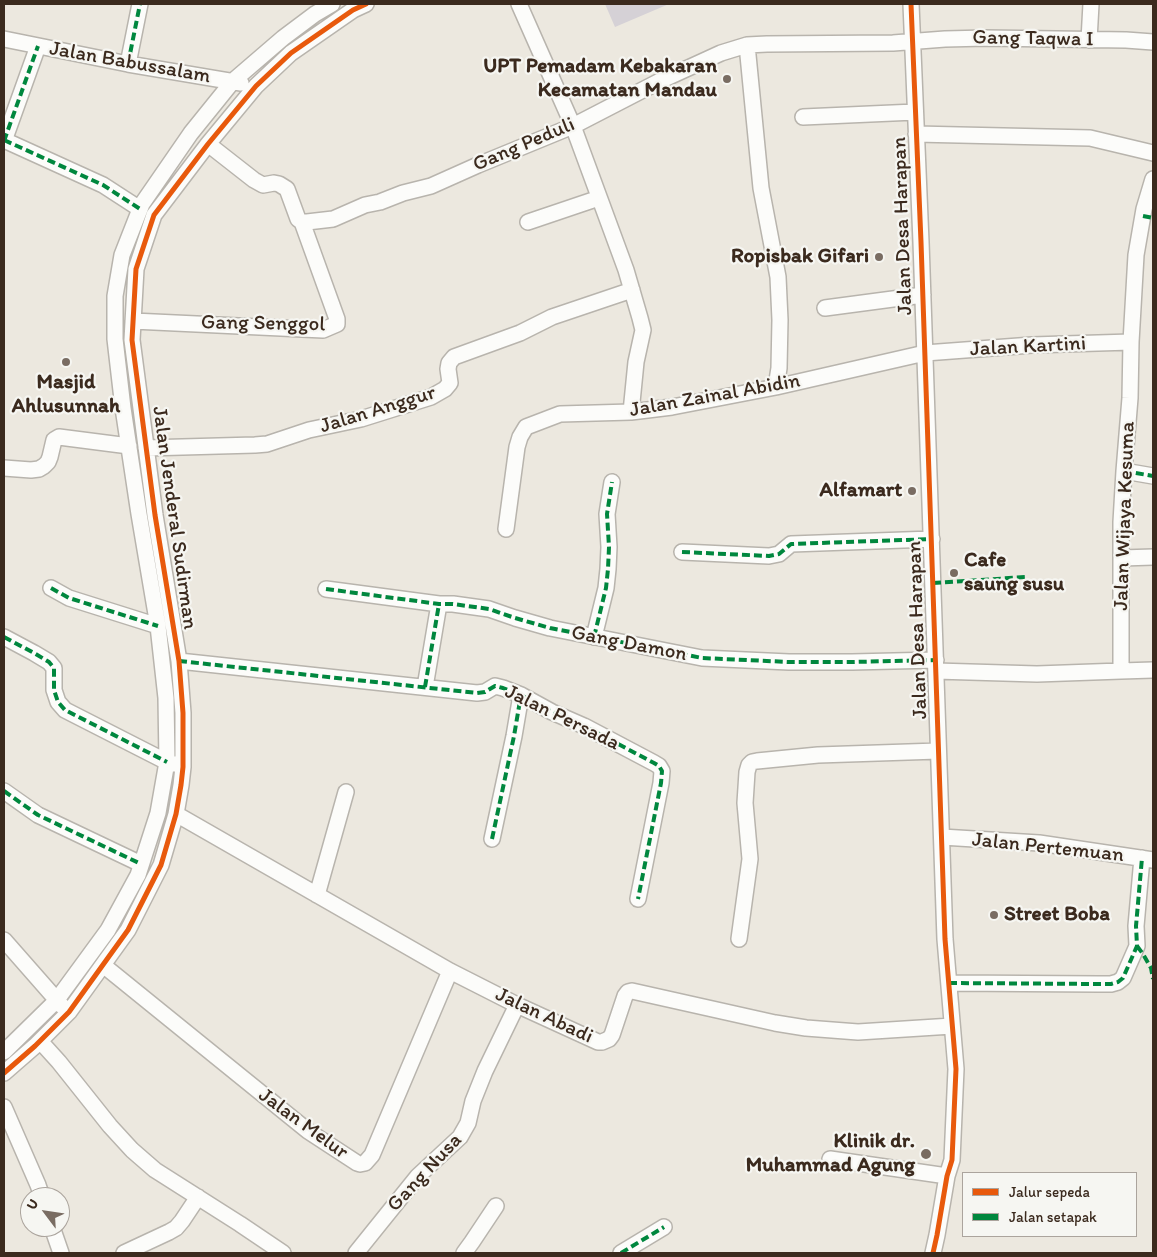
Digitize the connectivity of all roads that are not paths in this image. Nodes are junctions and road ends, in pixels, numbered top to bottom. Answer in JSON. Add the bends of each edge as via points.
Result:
{"nodes":[{"id":1,"x":140,"y":4,"type":"edge"},
{"id":2,"x":332,"y":4,"type":"edge"},
{"id":3,"x":366,"y":4,"type":"edge"},
{"id":4,"x":519,"y":4,"type":"edge"},
{"id":5,"x":911,"y":4,"type":"edge"},
{"id":6,"x":1091,"y":4,"type":"edge"},
{"id":7,"x":4,"y":39,"type":"edge"},
{"id":8,"x":1089,"y":40,"type":"junction"},
{"id":9,"x":912,"y":42,"type":"junction"},
{"id":10,"x":1153,"y":42,"type":"edge"},
{"id":11,"x":746,"y":45,"type":"junction"},
{"id":12,"x":38,"y":46,"type":"junction"},
{"id":13,"x":128,"y":64,"type":"junction"},
{"id":14,"x":233,"y":81,"type":"junction"},
{"id":15,"x":256,"y":86,"type":"junction"},
{"id":16,"x":915,"y":112,"type":"junction"},
{"id":17,"x":803,"y":117,"type":"dead end"},
{"id":18,"x":573,"y":126,"type":"junction"},
{"id":19,"x":916,"y":134,"type":"junction"},
{"id":20,"x":4,"y":141,"type":"edge"},
{"id":21,"x":208,"y":144,"type":"junction"},
{"id":22,"x":1153,"y":153,"type":"edge"},
{"id":23,"x":1153,"y":179,"type":"edge"},
{"id":24,"x":599,"y":198,"type":"junction"},
{"id":25,"x":140,"y":209,"type":"junction"},
{"id":26,"x":1148,"y":217,"type":"edge"},
{"id":27,"x":302,"y":222,"type":"junction"},
{"id":28,"x":528,"y":222,"type":"dead end"},
{"id":29,"x":632,"y":290,"type":"junction"},
{"id":30,"x":923,"y":295,"type":"junction"},
{"id":31,"x":825,"y":308,"type":"dead end"},
{"id":32,"x":133,"y":321,"type":"junction"},
{"id":33,"x":1131,"y":342,"type":"junction"},
{"id":34,"x":925,"y":353,"type":"junction"},
{"id":35,"x":776,"y":387,"type":"junction"},
{"id":36,"x":631,"y":412,"type":"junction"},
{"id":37,"x":129,"y":446,"type":"junction"},
{"id":38,"x":146,"y":448,"type":"junction"},
{"id":39,"x":4,"y":468,"type":"edge"},
{"id":40,"x":1124,"y":471,"type":"junction"},
{"id":41,"x":1153,"y":476,"type":"edge"},
{"id":42,"x":612,"y":482,"type":"dead end"},
{"id":43,"x":506,"y":529,"type":"dead end"},
{"id":44,"x":932,"y":539,"type":"junction"},
{"id":45,"x":682,"y":552,"type":"dead end"},
{"id":46,"x":1153,"y":557,"type":"edge"},
{"id":47,"x":1122,"y":558,"type":"junction"},
{"id":48,"x":51,"y":588,"type":"dead end"},
{"id":49,"x":326,"y":589,"type":"dead end"},
{"id":50,"x":439,"y":604,"type":"junction"},
{"id":51,"x":158,"y":626,"type":"junction"},
{"id":52,"x":4,"y":637,"type":"edge"},
{"id":53,"x":594,"y":637,"type":"junction"},
{"id":54,"x":179,"y":661,"type":"junction"},
{"id":55,"x":936,"y":665,"type":"junction"},
{"id":56,"x":1153,"y":670,"type":"edge"},
{"id":57,"x":1121,"y":671,"type":"junction"},
{"id":58,"x":425,"y":686,"type":"junction"},
{"id":59,"x":521,"y":695,"type":"junction"},
{"id":60,"x":938,"y":751,"type":"junction"},
{"id":61,"x":167,"y":762,"type":"junction"},
{"id":62,"x":183,"y":767,"type":"junction"},
{"id":63,"x":4,"y":791,"type":"edge"},
{"id":64,"x":346,"y":792,"type":"dead end"},
{"id":65,"x":176,"y":814,"type":"junction"},
{"id":66,"x":942,"y":837,"type":"junction"},
{"id":67,"x":492,"y":839,"type":"dead end"},
{"id":68,"x":1148,"y":859,"type":"edge"},
{"id":69,"x":142,"y":864,"type":"junction"},
{"id":70,"x":317,"y":895,"type":"junction"},
{"id":71,"x":638,"y":899,"type":"dead end"},
{"id":72,"x":739,"y":939,"type":"dead end"},
{"id":73,"x":4,"y":940,"type":"edge"},
{"id":74,"x":103,"y":964,"type":"junction"},
{"id":75,"x":450,"y":971,"type":"junction"},
{"id":76,"x":949,"y":983,"type":"junction"},
{"id":77,"x":56,"y":1001,"type":"junction"},
{"id":78,"x":517,"y":1005,"type":"junction"},
{"id":79,"x":68,"y":1012,"type":"junction"},
{"id":80,"x":952,"y":1026,"type":"junction"},
{"id":81,"x":40,"y":1041,"type":"junction"},
{"id":82,"x":4,"y":1052,"type":"edge"},
{"id":83,"x":4,"y":1073,"type":"edge"},
{"id":84,"x":4,"y":1107,"type":"edge"},
{"id":85,"x":830,"y":1159,"type":"dead end"},
{"id":86,"x":947,"y":1176,"type":"junction"},
{"id":87,"x":39,"y":1187,"type":"edge"},
{"id":88,"x":198,"y":1197,"type":"junction"},
{"id":89,"x":496,"y":1206,"type":"dead end"},
{"id":90,"x":664,"y":1227,"type":"dead end"},
{"id":91,"x":55,"y":1237,"type":"edge"},
{"id":92,"x":60,"y":1253,"type":"edge"},
{"id":93,"x":124,"y":1253,"type":"edge"},
{"id":94,"x":283,"y":1253,"type":"edge"},
{"id":95,"x":356,"y":1253,"type":"edge"},
{"id":96,"x":464,"y":1253,"type":"edge"},
{"id":97,"x":621,"y":1253,"type":"edge"},
{"id":98,"x":933,"y":1253,"type":"edge"}],
"edges":[{"from":1,"to":13,"type":"street"},
{"from":2,"to":14,"type":"street","name":"Jalan Jenderal Sudirman","via":[[283,38]]},
{"from":3,"to":15,"type":"street","name":"Jalan Jenderal Sudirman","via":[[291,53]]},
{"from":4,"to":18,"type":"street"},
{"from":5,"to":9,"type":"street","name":"Jalan Desa Harapan"},
{"from":6,"to":8,"type":"street"},
{"from":7,"to":12,"type":"street","name":"Jalan Babussalam"},
{"from":8,"to":9,"type":"street","name":"Gang Taqwa I","via":[[986,38]]},
{"from":8,"to":10,"type":"street","name":"Gang Taqwa I"},
{"from":9,"to":11,"type":"street","name":"Gang Peduli"},
{"from":9,"to":16,"type":"street","name":"Jalan Desa Harapan"},
{"from":11,"to":18,"type":"street","name":"Gang Peduli","via":[[662,80]]},
{"from":11,"to":35,"type":"street","via":[[761,188],[778,277],[780,320]]},
{"from":12,"to":13,"type":"street","name":"Jalan Babussalam"},
{"from":12,"to":20,"type":"street"},
{"from":13,"to":14,"type":"street","name":"Jalan Babussalam"},
{"from":14,"to":15,"type":"street","name":"Jalan Babussalam"},
{"from":14,"to":25,"type":"street","name":"Jalan Jenderal Sudirman","via":[[191,133]]},
{"from":15,"to":21,"type":"street","name":"Jalan Jenderal Sudirman"},
{"from":16,"to":17,"type":"street"},
{"from":16,"to":19,"type":"street","name":"Jalan Desa Harapan"},
{"from":18,"to":24,"type":"street"},
{"from":18,"to":27,"type":"street","name":"Gang Peduli","via":[[431,186],[365,205],[333,219]]},
{"from":19,"to":22,"type":"street","via":[[1090,138]]},
{"from":19,"to":30,"type":"street","name":"Jalan Desa Harapan"},
{"from":20,"to":25,"type":"street","via":[[103,185]]},
{"from":21,"to":27,"type":"street","via":[[263,185],[274,183],[284,186]]},
{"from":21,"to":32,"type":"street","name":"Jalan Jenderal Sudirman","via":[[154,215],[136,269]]},
{"from":23,"to":26,"type":"street","name":"Jalan Wijaya Kesuma"},
{"from":24,"to":28,"type":"street"},
{"from":24,"to":29,"type":"street"},
{"from":25,"to":37,"type":"street","name":"Jalan Jenderal Sudirman","via":[[122,255],[115,296],[116,339]]},
{"from":26,"to":33,"type":"street","name":"Jalan Wijaya Kesuma","via":[[1136,255]]},
{"from":27,"to":32,"type":"street","name":"Gang Senggol","via":[[337,324],[323,330]]},
{"from":29,"to":36,"type":"street","via":[[643,330]]},
{"from":29,"to":38,"type":"street","name":"Jalan Anggur","via":[[552,317],[520,333],[454,357],[449,362],[450,383],[431,397],[267,444]]},
{"from":30,"to":31,"type":"street"},
{"from":30,"to":34,"type":"street","name":"Jalan Desa Harapan"},
{"from":32,"to":38,"type":"street","name":"Jalan Jenderal Sudirman","via":[[132,340]]},
{"from":33,"to":34,"type":"street","name":"Jalan Kartini"},
{"from":33,"to":40,"type":"street","name":"Jalan Wijaya Kesuma"},
{"from":34,"to":35,"type":"street","name":"Jalan Zainal Abidin"},
{"from":34,"to":44,"type":"street","name":"Jalan Desa Harapan"},
{"from":35,"to":36,"type":"street","name":"Jalan Zainal Abidin"},
{"from":36,"to":43,"type":"street","name":"Jalan Zainal Abidin","via":[[560,414],[526,428],[517,447]]},
{"from":37,"to":39,"type":"street","via":[[59,436],[54,440],[48,462],[39,469]]},
{"from":37,"to":51,"type":"street","name":"Jalan Jenderal Sudirman"},
{"from":38,"to":54,"type":"street","name":"Jalan Jenderal Sudirman"},
{"from":40,"to":41,"type":"street"},
{"from":40,"to":47,"type":"street","name":"Jalan Wijaya Kesuma"},
{"from":42,"to":53,"type":"street","via":[[607,514],[606,588]]},
{"from":44,"to":45,"type":"street","via":[[791,544],[779,554],[769,556]]},
{"from":44,"to":55,"type":"street","name":"Jalan Desa Harapan"},
{"from":46,"to":47,"type":"street"},
{"from":47,"to":57,"type":"street","name":"Jalan Wijaya Kesuma"},
{"from":48,"to":51,"type":"street","via":[[69,598]]},
{"from":49,"to":50,"type":"street","name":"Gang Damon"},
{"from":50,"to":53,"type":"street","name":"Gang Damon","via":[[489,609],[550,628]]},
{"from":50,"to":58,"type":"street"},
{"from":51,"to":61,"type":"street","name":"Jalan Jenderal Sudirman","via":[[166,698]]},
{"from":52,"to":61,"type":"street","via":[[49,662],[54,668],[54,690],[58,702],[66,710]]},
{"from":53,"to":55,"type":"street","name":"Gang Damon","via":[[702,658]]},
{"from":54,"to":58,"type":"street","name":"Jalan Persada"},
{"from":54,"to":62,"type":"street","name":"Jalan Jenderal Sudirman"},
{"from":55,"to":57,"type":"street","via":[[1037,674]]},
{"from":55,"to":60,"type":"street","name":"Jalan Desa Harapan"},
{"from":56,"to":57,"type":"street"},
{"from":58,"to":59,"type":"street","name":"Jalan Persada","via":[[477,693],[495,686]]},
{"from":59,"to":67,"type":"street"},
{"from":59,"to":71,"type":"street","name":"Jalan Persada","via":[[654,763],[662,771]]},
{"from":60,"to":66,"type":"street","name":"Jalan Desa Harapan"},
{"from":60,"to":72,"type":"street","via":[[818,755],[749,764],[745,803],[750,859]]},
{"from":61,"to":62,"type":"street"},
{"from":61,"to":69,"type":"street","name":"Jalan Jenderal Sudirman","via":[[158,813]]},
{"from":62,"to":65,"type":"street","name":"Jalan Jenderal Sudirman"},
{"from":63,"to":69,"type":"street","via":[[38,815]]},
{"from":64,"to":70,"type":"street"},
{"from":65,"to":70,"type":"street","name":"Jalan Abadi"},
{"from":65,"to":74,"type":"street","name":"Jalan Jenderal Sudirman","via":[[161,865],[128,930]]},
{"from":66,"to":68,"type":"street","name":"Jalan Pertemuan","via":[[1038,843]]},
{"from":66,"to":76,"type":"street","name":"Jalan Desa Harapan"},
{"from":68,"to":76,"type":"street","via":[[1136,926],[1137,946],[1123,978],[1118,982]]},
{"from":69,"to":77,"type":"street","name":"Jalan Jenderal Sudirman","via":[[108,930]]},
{"from":70,"to":75,"type":"street","name":"Jalan Abadi"},
{"from":73,"to":77,"type":"street"},
{"from":74,"to":75,"type":"street","name":"Jalan Melur","via":[[308,1131],[360,1164],[372,1155]]},
{"from":74,"to":79,"type":"street","name":"Jalan Jenderal Sudirman"},
{"from":75,"to":78,"type":"street","name":"Jalan Abadi"},
{"from":76,"to":80,"type":"street","name":"Jalan Desa Harapan"},
{"from":77,"to":79,"type":"street"},
{"from":77,"to":82,"type":"street","name":"Jalan Jenderal Sudirman"},
{"from":78,"to":80,"type":"street","name":"Jalan Abadi","via":[[598,1042],[612,1035],[625,996],[632,991],[806,1028],[858,1032]]},
{"from":78,"to":95,"type":"street","name":"Gang Nusa","via":[[485,1071],[468,1123],[460,1137],[418,1176]]},
{"from":79,"to":81,"type":"street","name":"Jalan Jenderal Sudirman"},
{"from":80,"to":86,"type":"street","name":"Jalan Desa Harapan","via":[[956,1078],[952,1160]]},
{"from":81,"to":83,"type":"street","name":"Jalan Jenderal Sudirman"},
{"from":81,"to":88,"type":"street","via":[[132,1150],[155,1170]]},
{"from":84,"to":87,"type":"street"},
{"from":85,"to":86,"type":"street"},
{"from":86,"to":98,"type":"street","name":"Jalan Desa Harapan"},
{"from":88,"to":93,"type":"street","via":[[176,1228]]},
{"from":88,"to":94,"type":"street"},
{"from":89,"to":96,"type":"street"},
{"from":90,"to":97,"type":"street"},
{"from":91,"to":92,"type":"street"}]}
